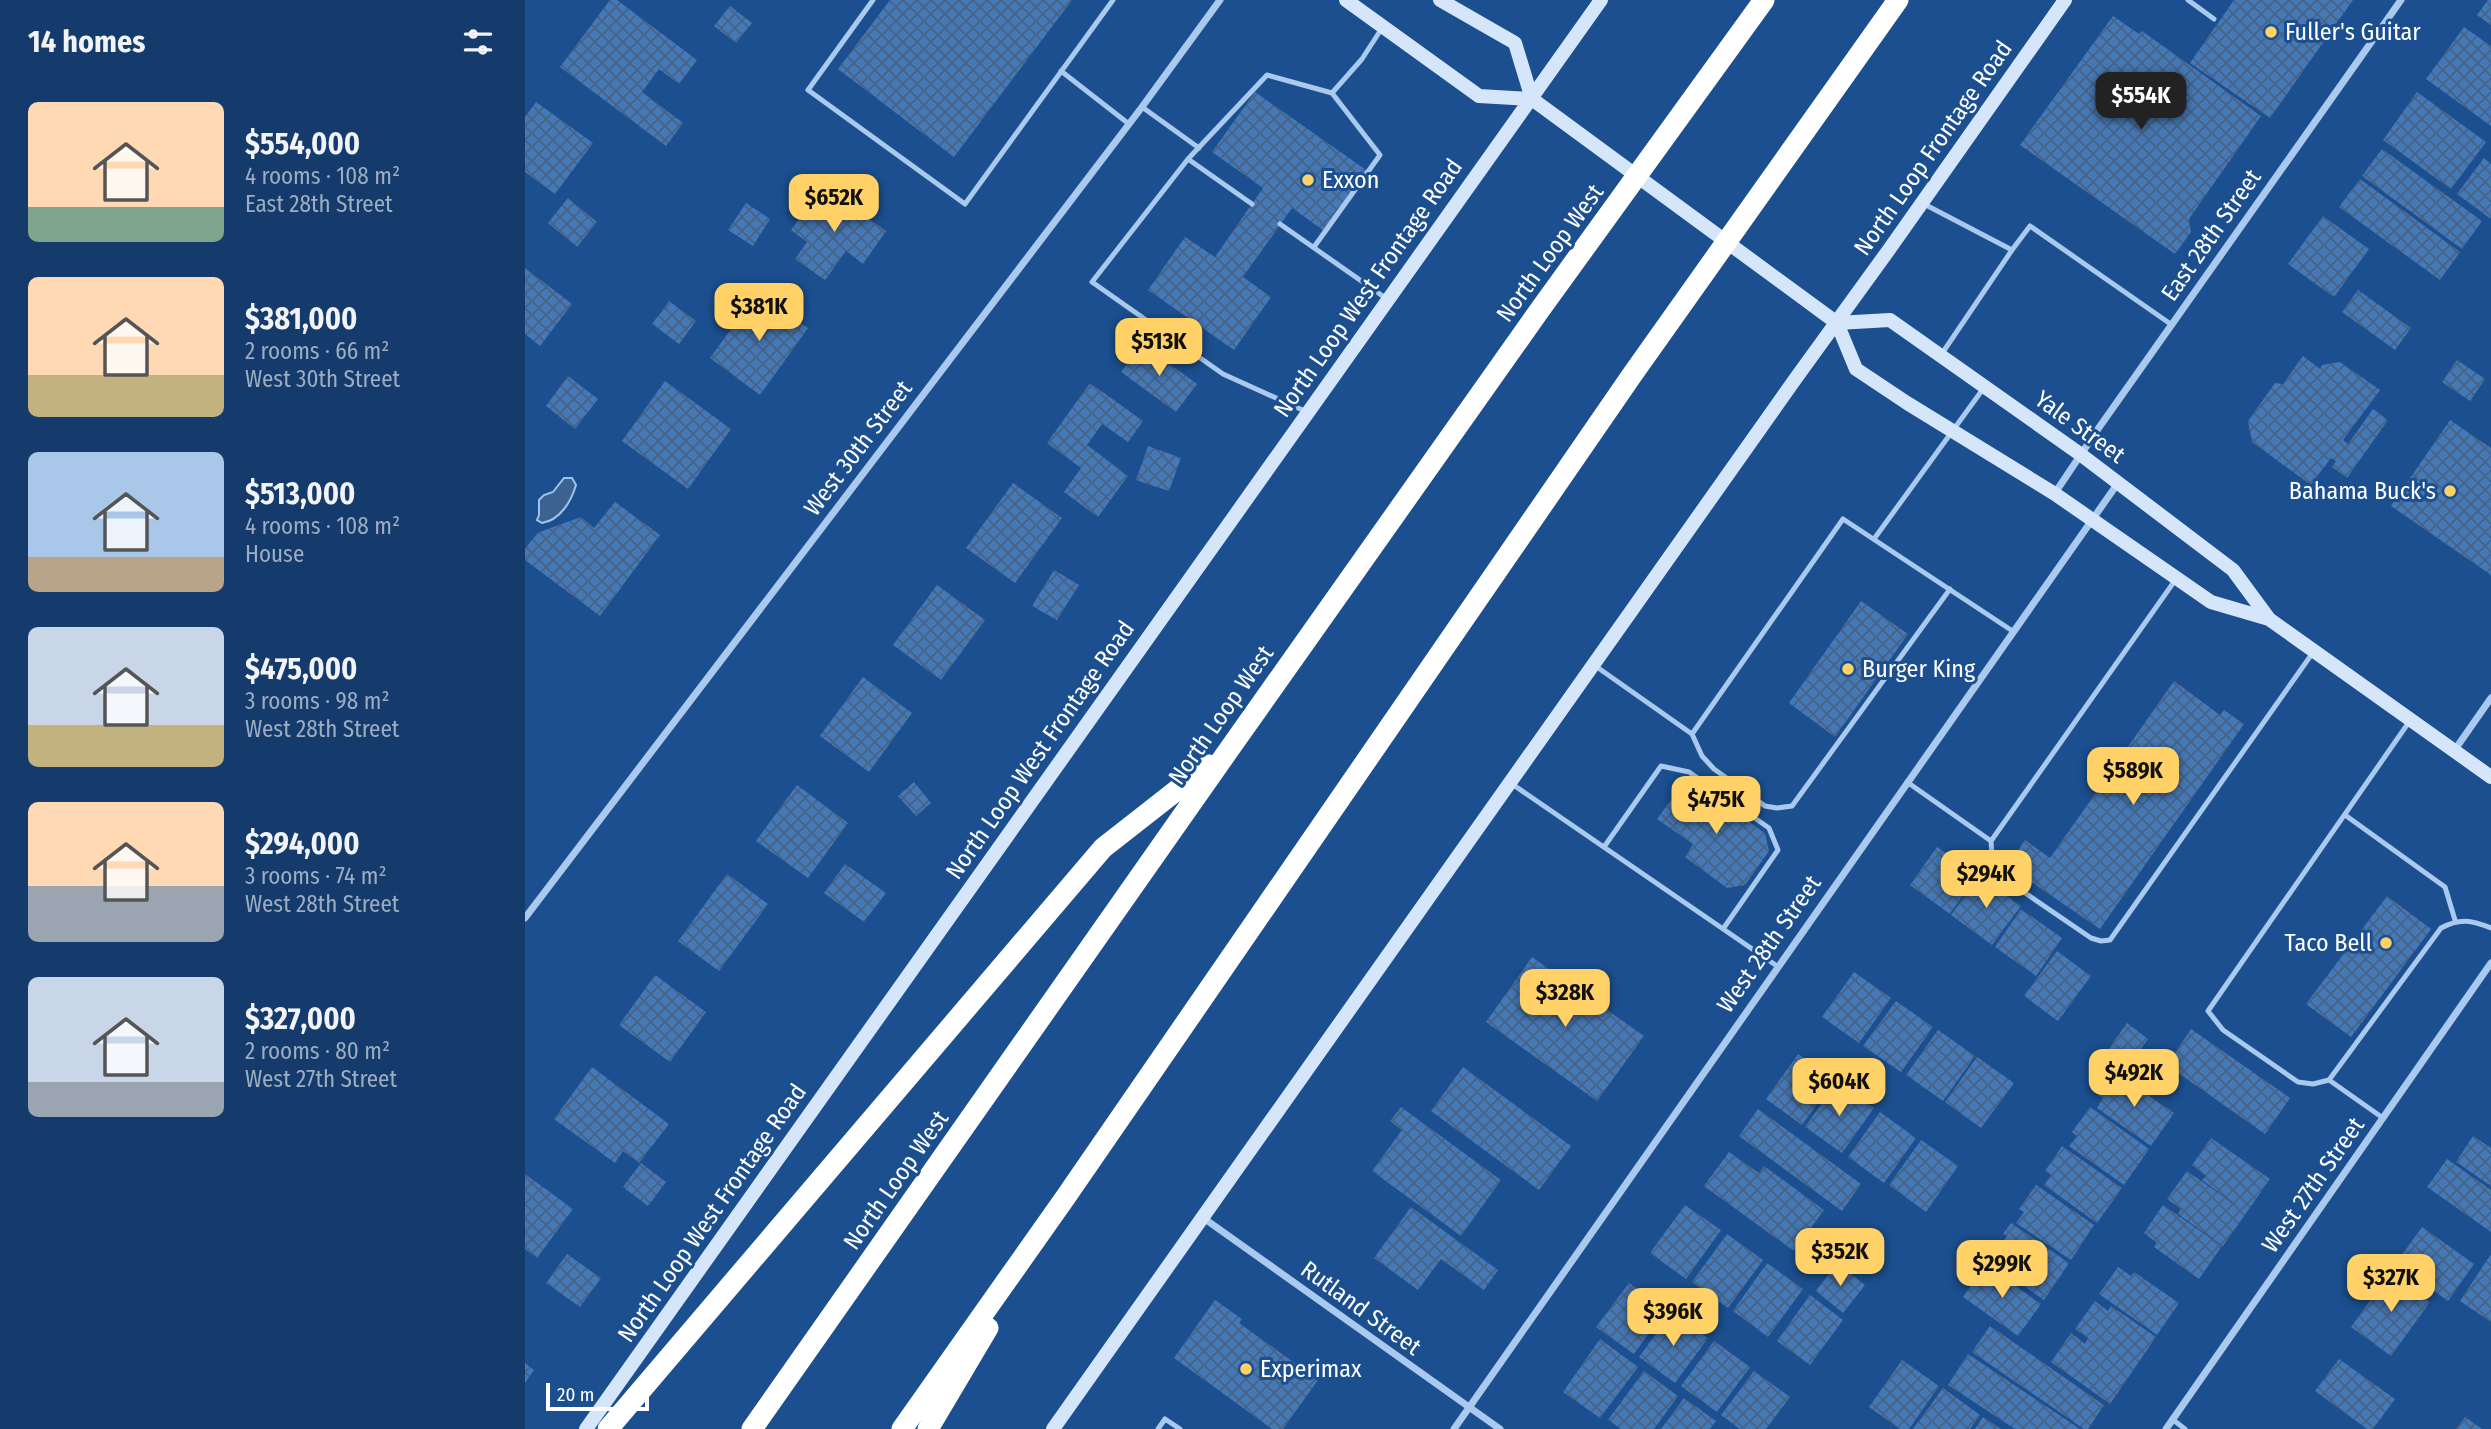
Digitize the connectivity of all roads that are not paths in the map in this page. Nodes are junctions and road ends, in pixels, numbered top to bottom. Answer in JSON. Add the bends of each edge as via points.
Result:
{"nodes":[{"id":1,"x":873,"y":0,"type":"edge"},
{"id":2,"x":1113,"y":0,"type":"edge"},
{"id":3,"x":1220,"y":0,"type":"edge"},
{"id":4,"x":1346,"y":0,"type":"edge"},
{"id":5,"x":1440,"y":0,"type":"edge"},
{"id":6,"x":1601,"y":0,"type":"edge"},
{"id":7,"x":1764,"y":0,"type":"edge"},
{"id":8,"x":1898,"y":0,"type":"edge"},
{"id":9,"x":2065,"y":0,"type":"edge"},
{"id":10,"x":2188,"y":0,"type":"edge"},
{"id":11,"x":2401,"y":0,"type":"edge"},
{"id":12,"x":2214,"y":19,"type":"dead end"},
{"id":13,"x":1384,"y":26,"type":"junction"},
{"id":14,"x":1061,"y":71,"type":"junction"},
{"id":15,"x":1332,"y":93,"type":"junction"},
{"id":16,"x":1532,"y":99,"type":"junction"},
{"id":17,"x":1142,"y":107,"type":"junction"},
{"id":18,"x":1129,"y":124,"type":"junction"},
{"id":19,"x":1199,"y":148,"type":"junction"},
{"id":20,"x":1188,"y":159,"type":"junction"},
{"id":21,"x":1922,"y":203,"type":"junction"},
{"id":22,"x":1252,"y":204,"type":"dead end"},
{"id":23,"x":1280,"y":224,"type":"dead end"},
{"id":24,"x":1314,"y":247,"type":"junction"},
{"id":25,"x":2012,"y":250,"type":"junction"},
{"id":26,"x":1387,"y":299,"type":"junction"},
{"id":27,"x":1837,"y":323,"type":"junction"},
{"id":28,"x":2172,"y":325,"type":"junction"},
{"id":29,"x":1940,"y":355,"type":"junction"},
{"id":30,"x":1985,"y":386,"type":"junction"},
{"id":31,"x":1307,"y":412,"type":"junction"},
{"id":32,"x":1952,"y":431,"type":"junction"},
{"id":33,"x":2080,"y":454,"type":"junction"},
{"id":34,"x":2118,"y":483,"type":"junction"},
{"id":35,"x":2055,"y":494,"type":"junction"},
{"id":36,"x":2092,"y":520,"type":"junction"},
{"id":37,"x":1874,"y":539,"type":"junction"},
{"id":38,"x":2176,"y":578,"type":"junction"},
{"id":39,"x":1950,"y":589,"type":"junction"},
{"id":40,"x":2269,"y":620,"type":"junction"},
{"id":41,"x":2014,"y":632,"type":"junction"},
{"id":42,"x":2314,"y":650,"type":"junction"},
{"id":43,"x":1594,"y":665,"type":"junction"},
{"id":44,"x":2491,"y":698,"type":"edge"},
{"id":45,"x":2411,"y":720,"type":"junction"},
{"id":46,"x":1692,"y":734,"type":"junction"},
{"id":47,"x":1228,"y":751,"type":"junction"},
{"id":48,"x":2454,"y":751,"type":"junction"},
{"id":49,"x":2491,"y":777,"type":"edge"},
{"id":50,"x":1907,"y":782,"type":"junction"},
{"id":51,"x":1510,"y":783,"type":"junction"},
{"id":52,"x":2345,"y":815,"type":"junction"},
{"id":53,"x":1991,"y":841,"type":"junction"},
{"id":54,"x":1604,"y":847,"type":"junction"},
{"id":55,"x":525,"y":918,"type":"edge"},
{"id":56,"x":2455,"y":920,"type":"junction"},
{"id":57,"x":2491,"y":928,"type":"edge"},
{"id":58,"x":1723,"y":929,"type":"junction"},
{"id":59,"x":2491,"y":964,"type":"edge"},
{"id":60,"x":1777,"y":966,"type":"junction"},
{"id":61,"x":2329,"y":1080,"type":"junction"},
{"id":62,"x":2383,"y":1118,"type":"junction"},
{"id":63,"x":1065,"y":1198,"type":"junction"},
{"id":64,"x":1202,"y":1217,"type":"junction"},
{"id":65,"x":1469,"y":1408,"type":"junction"},
{"id":66,"x":2172,"y":1419,"type":"junction"},
{"id":67,"x":586,"y":1429,"type":"edge"},
{"id":68,"x":608,"y":1429,"type":"edge"},
{"id":69,"x":752,"y":1429,"type":"edge"},
{"id":70,"x":902,"y":1429,"type":"edge"},
{"id":71,"x":928,"y":1429,"type":"edge"},
{"id":72,"x":1053,"y":1429,"type":"edge"},
{"id":73,"x":1158,"y":1429,"type":"edge"},
{"id":74,"x":1179,"y":1429,"type":"edge"},
{"id":75,"x":1454,"y":1429,"type":"edge"},
{"id":76,"x":1500,"y":1429,"type":"edge"},
{"id":77,"x":2166,"y":1429,"type":"edge"},
{"id":78,"x":2185,"y":1429,"type":"edge"}],
"edges":[{"from":1,"to":14,"type":"lane","via":[[808,90],[965,204]]},
{"from":2,"to":14,"type":"lane"},
{"from":3,"to":17,"type":"street","name":"West 30th Street"},
{"from":4,"to":13,"type":"main road"},
{"from":5,"to":16,"type":"main road","via":[[1515,43]]},
{"from":6,"to":16,"type":"main road"},
{"from":7,"to":47,"type":"highway","name":"North Loop West"},
{"from":8,"to":63,"type":"highway","via":[[1632,375]]},
{"from":9,"to":21,"type":"main road","name":"North Loop Frontage Road"},
{"from":10,"to":12,"type":"lane"},
{"from":11,"to":28,"type":"street","name":"East 28th Street"},
{"from":13,"to":15,"type":"lane"},
{"from":13,"to":16,"type":"main road","via":[[1479,96]]},
{"from":14,"to":18,"type":"lane"},
{"from":15,"to":19,"type":"lane","via":[[1267,75]]},
{"from":15,"to":24,"type":"lane","via":[[1380,155]]},
{"from":16,"to":26,"type":"main road","name":"North Loop West Frontage Road"},
{"from":16,"to":27,"type":"main road"},
{"from":17,"to":18,"type":"street","name":"West 30th Street"},
{"from":17,"to":19,"type":"lane"},
{"from":18,"to":55,"type":"street","name":"West 30th Street"},
{"from":19,"to":20,"type":"lane"},
{"from":20,"to":22,"type":"lane"},
{"from":20,"to":31,"type":"lane","via":[[1092,282],[1223,374]]},
{"from":21,"to":25,"type":"lane"},
{"from":21,"to":27,"type":"main road","name":"North Loop Frontage Road"},
{"from":23,"to":24,"type":"lane"},
{"from":24,"to":26,"type":"lane"},
{"from":25,"to":28,"type":"lane","via":[[2030,226]]},
{"from":25,"to":29,"type":"lane"},
{"from":26,"to":31,"type":"main road","name":"North Loop West Frontage Road"},
{"from":27,"to":29,"type":"main road","name":"Yale Street","via":[[1890,320]]},
{"from":27,"to":32,"type":"main road","name":"Yale Street","via":[[1856,369]]},
{"from":27,"to":43,"type":"main road"},
{"from":28,"to":33,"type":"street","name":"East 28th Street"},
{"from":29,"to":30,"type":"main road","name":"Yale Street"},
{"from":30,"to":32,"type":"lane"},
{"from":30,"to":33,"type":"main road","name":"Yale Street"},
{"from":31,"to":67,"type":"main road","name":"North Loop West Frontage Road"},
{"from":32,"to":35,"type":"main road","name":"Yale Street"},
{"from":32,"to":37,"type":"lane"},
{"from":33,"to":34,"type":"main road","name":"Yale Street"},
{"from":33,"to":35,"type":"street","name":"East 28th Street"},
{"from":34,"to":36,"type":"street","name":"West 28th Street"},
{"from":34,"to":40,"type":"main road","name":"Yale Street","via":[[2233,570]]},
{"from":35,"to":36,"type":"main road","name":"Yale Street"},
{"from":36,"to":38,"type":"main road","name":"Yale Street"},
{"from":36,"to":41,"type":"street","name":"West 28th Street"},
{"from":37,"to":39,"type":"lane"},
{"from":37,"to":46,"type":"lane","via":[[1843,519]]},
{"from":38,"to":40,"type":"main road","name":"Yale Street","via":[[2211,602]]},
{"from":38,"to":53,"type":"lane"},
{"from":39,"to":41,"type":"lane"},
{"from":39,"to":46,"type":"lane","via":[[1792,806],[1765,806],[1714,769]]},
{"from":40,"to":42,"type":"main road","name":"Yale Street"},
{"from":41,"to":50,"type":"street","name":"West 28th Street"},
{"from":42,"to":45,"type":"main road","name":"Yale Street"},
{"from":42,"to":53,"type":"lane","via":[[2110,940],[2091,938],[1993,871]]},
{"from":43,"to":46,"type":"lane"},
{"from":43,"to":51,"type":"main road"},
{"from":44,"to":48,"type":"street"},
{"from":45,"to":48,"type":"main road","name":"Yale Street"},
{"from":45,"to":52,"type":"lane"},
{"from":47,"to":68,"type":"highway","via":[[1103,848]]},
{"from":47,"to":69,"type":"highway","name":"North Loop West"},
{"from":48,"to":49,"type":"main road","name":"Yale Street"},
{"from":50,"to":53,"type":"lane"},
{"from":50,"to":60,"type":"street","name":"West 28th Street"},
{"from":51,"to":54,"type":"lane"},
{"from":51,"to":64,"type":"main road"},
{"from":52,"to":56,"type":"lane","via":[[2445,887]]},
{"from":52,"to":61,"type":"lane","via":[[2207,1011],[2223,1030],[2298,1082]]},
{"from":54,"to":58,"type":"lane"},
{"from":54,"to":58,"type":"lane","via":[[1661,766],[1689,772],[1769,828],[1778,850]]},
{"from":56,"to":57,"type":"lane"},
{"from":56,"to":61,"type":"lane","via":[[2441,928]]},
{"from":58,"to":60,"type":"lane"},
{"from":59,"to":62,"type":"street","name":"West 27th Street"},
{"from":60,"to":65,"type":"street","name":"West 28th Street"},
{"from":61,"to":62,"type":"lane"},
{"from":62,"to":66,"type":"street","name":"West 27th Street"},
{"from":63,"to":70,"type":"highway"},
{"from":63,"to":71,"type":"highway"},
{"from":64,"to":65,"type":"street","name":"Rutland Street"},
{"from":64,"to":72,"type":"main road"},
{"from":65,"to":75,"type":"street","name":"West 28th Street"},
{"from":65,"to":76,"type":"street","name":"Rutland Street"},
{"from":66,"to":77,"type":"street","name":"West 27th Street"},
{"from":66,"to":78,"type":"lane"},
{"from":73,"to":74,"type":"lane","via":[[1165,1419]]}]}
